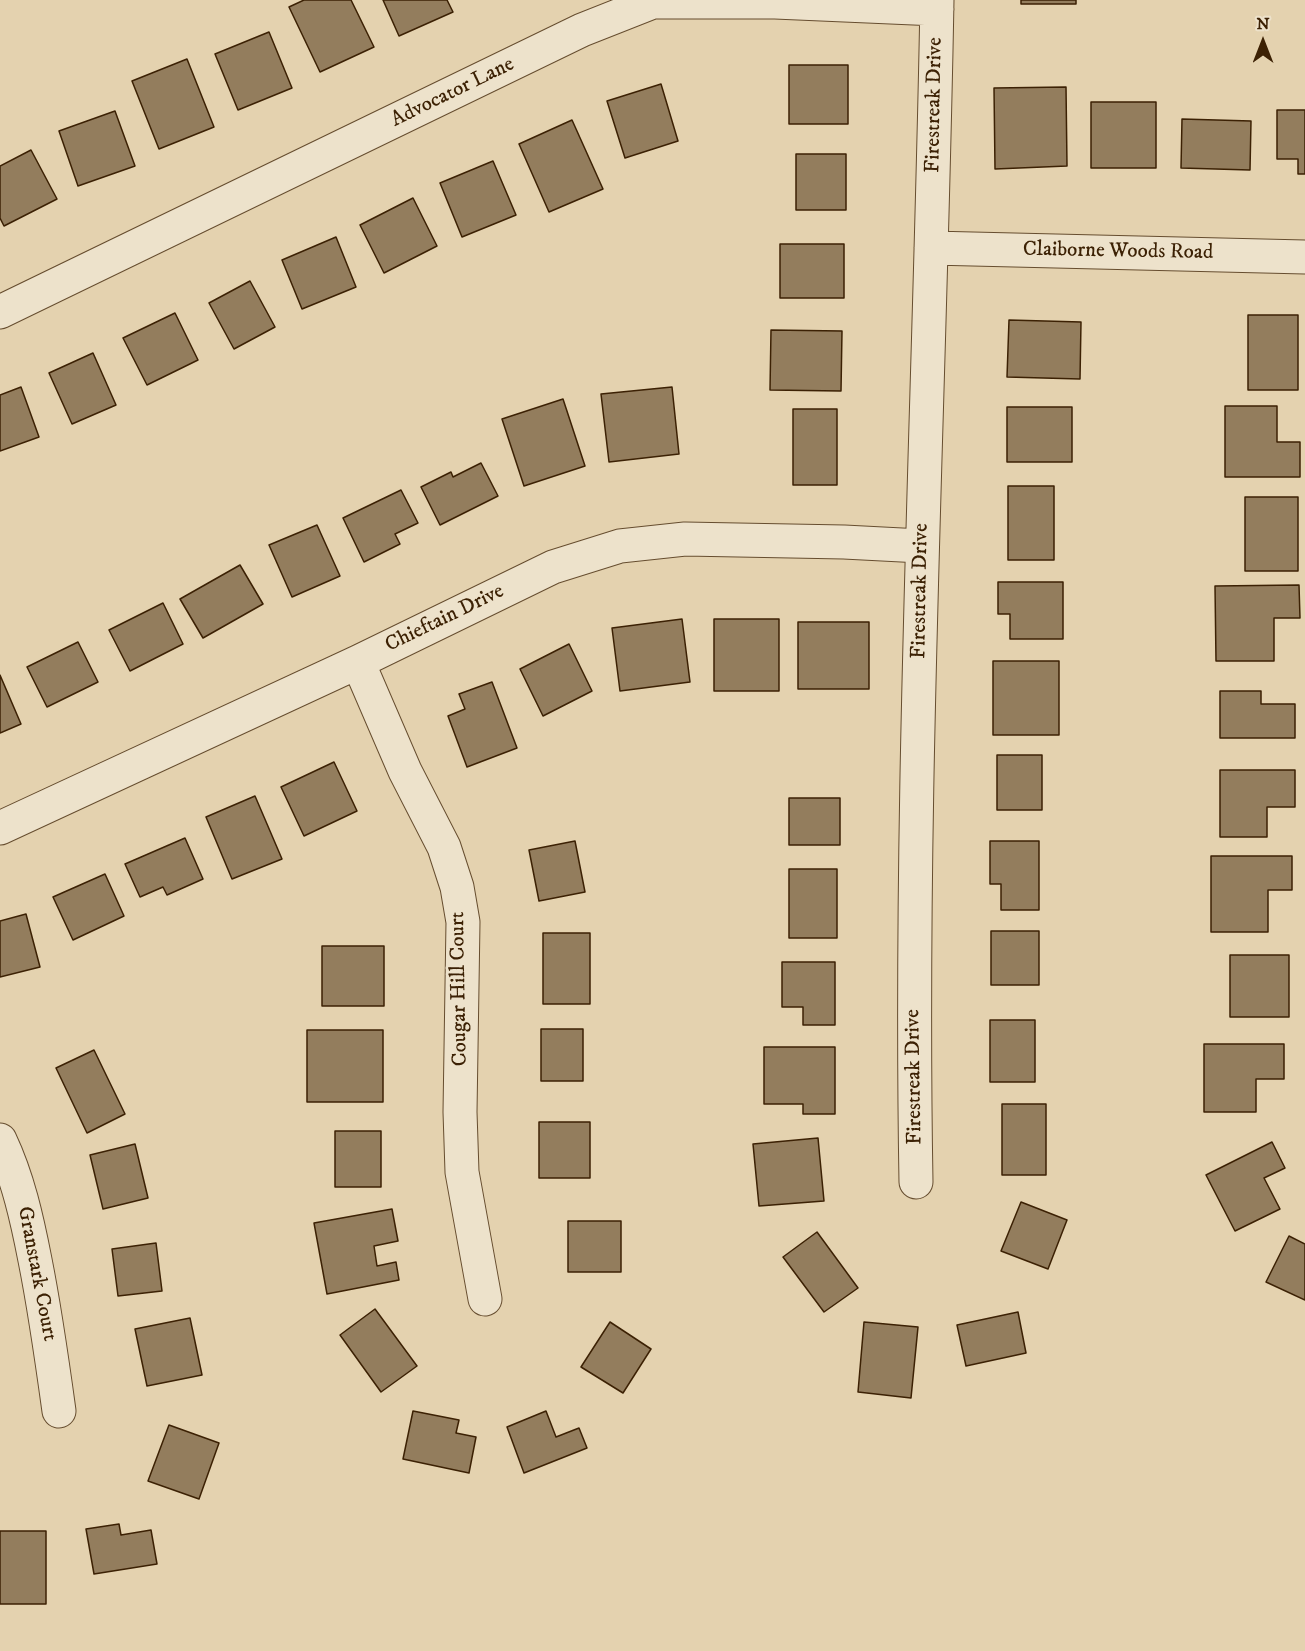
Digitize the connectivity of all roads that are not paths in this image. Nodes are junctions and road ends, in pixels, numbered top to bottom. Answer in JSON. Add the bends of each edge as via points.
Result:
{"nodes":[{"id":1,"x":937,"y":5,"type":"edge"},
{"id":2,"x":931,"y":248,"type":"junction"},
{"id":3,"x":1305,"y":257,"type":"edge"},
{"id":4,"x":0,"y":312,"type":"edge"},
{"id":5,"x":921,"y":546,"type":"junction"},
{"id":6,"x":358,"y":662,"type":"junction"},
{"id":7,"x":0,"y":828,"type":"edge"},
{"id":8,"x":0,"y":1140,"type":"edge"},
{"id":9,"x":916,"y":1182,"type":"dead end"},
{"id":10,"x":485,"y":1299,"type":"dead end"},
{"id":11,"x":59,"y":1411,"type":"dead end"}],
"edges":[{"from":1,"to":2,"type":"street","name":"Firestreak Drive"},
{"from":1,"to":4,"type":"street","name":"Advocator Lane","via":[[653,2],[582,30]]},
{"from":2,"to":3,"type":"street","name":"Claiborne Woods Road"},
{"from":2,"to":5,"type":"street","name":"Firestreak Drive"},
{"from":5,"to":6,"type":"street","name":"Chieftain Drive","via":[[685,539],[620,546],[553,567]]},
{"from":5,"to":9,"type":"street","name":"Firestreak Drive","via":[[914,1042]]},
{"from":6,"to":7,"type":"street","name":"Chieftain Drive"},
{"from":6,"to":10,"type":"street","name":"Cougar Hill Court","via":[[405,771],[444,847],[457,887],[463,922],[462,1172]]},
{"from":8,"to":11,"type":"street","name":"Granstark Court","via":[[25,1209]]}]}
